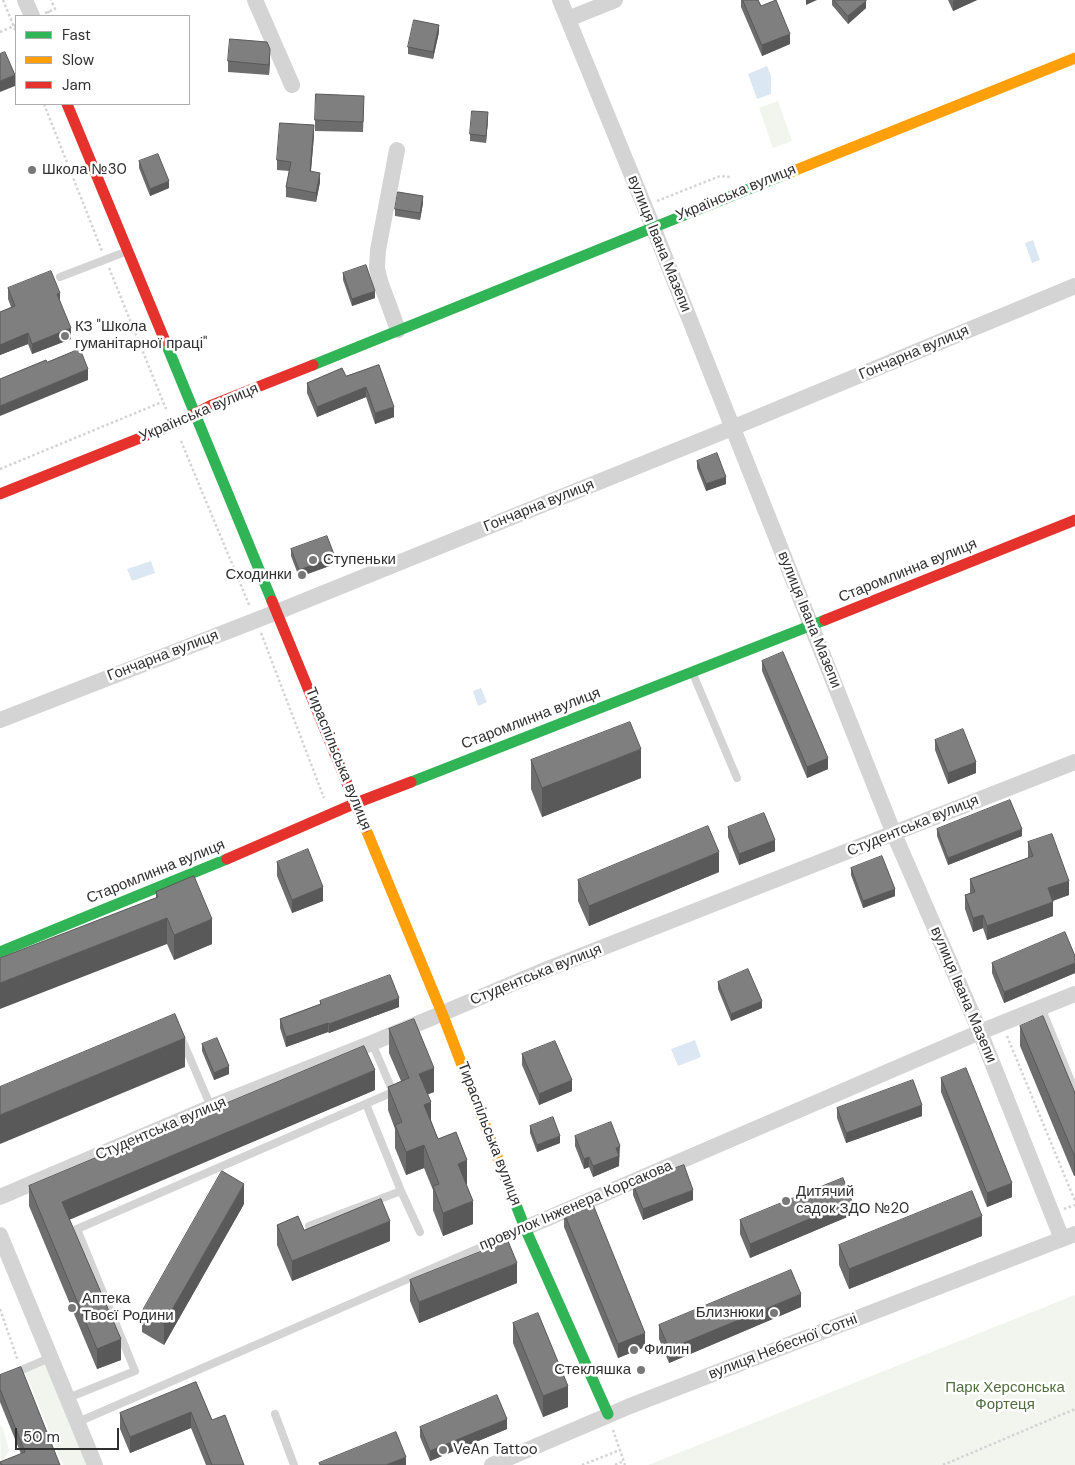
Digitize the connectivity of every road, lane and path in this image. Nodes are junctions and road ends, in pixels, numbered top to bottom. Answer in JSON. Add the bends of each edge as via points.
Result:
{"nodes":[{"id":1,"x":3,"y":0,"type":"edge"},
{"id":2,"x":25,"y":0,"type":"edge"},
{"id":3,"x":51,"y":0,"type":"edge"},
{"id":4,"x":256,"y":0,"type":"edge"},
{"id":5,"x":560,"y":0,"type":"edge"},
{"id":6,"x":615,"y":0,"type":"edge"},
{"id":7,"x":48,"y":11,"type":"junction"},
{"id":8,"x":37,"y":15,"type":"edge"},
{"id":9,"x":50,"y":15,"type":"edge"},
{"id":10,"x":568,"y":19,"type":"junction"},
{"id":11,"x":15,"y":26,"type":"edge"},
{"id":12,"x":0,"y":32,"type":"edge"},
{"id":13,"x":1075,"y":58,"type":"edge"},
{"id":14,"x":292,"y":85,"type":"dead end"},
{"id":15,"x":44,"y":105,"type":"edge"},
{"id":16,"x":67,"y":105,"type":"edge"},
{"id":17,"x":397,"y":150,"type":"dead end"},
{"id":18,"x":653,"y":227,"type":"junction"},
{"id":19,"x":127,"y":251,"type":"junction"},
{"id":20,"x":105,"y":260,"type":"junction"},
{"id":21,"x":60,"y":277,"type":"dead end"},
{"id":22,"x":1075,"y":286,"type":"edge"},
{"id":23,"x":398,"y":330,"type":"junction"},
{"id":24,"x":162,"y":402,"type":"junction"},
{"id":25,"x":196,"y":414,"type":"junction"},
{"id":26,"x":175,"y":424,"type":"junction"},
{"id":27,"x":732,"y":428,"type":"junction"},
{"id":28,"x":0,"y":469,"type":"edge"},
{"id":29,"x":0,"y":494,"type":"edge"},
{"id":30,"x":1075,"y":520,"type":"edge"},
{"id":31,"x":277,"y":612,"type":"junction"},
{"id":32,"x":255,"y":620,"type":"junction"},
{"id":33,"x":812,"y":625,"type":"junction"},
{"id":34,"x":692,"y":672,"type":"junction"},
{"id":35,"x":0,"y":720,"type":"edge"},
{"id":36,"x":1075,"y":762,"type":"edge"},
{"id":37,"x":737,"y":778,"type":"dead end"},
{"id":38,"x":356,"y":803,"type":"junction"},
{"id":39,"x":330,"y":814,"type":"junction"},
{"id":40,"x":894,"y":834,"type":"junction"},
{"id":41,"x":0,"y":952,"type":"edge"},
{"id":42,"x":1075,"y":994,"type":"edge"},
{"id":43,"x":1041,"y":1007,"type":"junction"},
{"id":44,"x":442,"y":1013,"type":"junction"},
{"id":45,"x":1002,"y":1023,"type":"junction"},
{"id":46,"x":176,"y":1025,"type":"edge"},
{"id":47,"x":980,"y":1032,"type":"junction"},
{"id":48,"x":372,"y":1043,"type":"junction"},
{"id":49,"x":1075,"y":1091,"type":"edge"},
{"id":50,"x":366,"y":1104,"type":"junction"},
{"id":51,"x":211,"y":1108,"type":"junction"},
{"id":52,"x":401,"y":1191,"type":"junction"},
{"id":53,"x":0,"y":1197,"type":"edge"},
{"id":54,"x":1075,"y":1201,"type":"edge"},
{"id":55,"x":308,"y":1226,"type":"edge"},
{"id":56,"x":525,"y":1228,"type":"junction"},
{"id":57,"x":420,"y":1232,"type":"dead end"},
{"id":58,"x":0,"y":1235,"type":"edge"},
{"id":59,"x":1068,"y":1236,"type":"edge"},
{"id":60,"x":0,"y":1309,"type":"edge"},
{"id":61,"x":52,"y":1357,"type":"junction"},
{"id":62,"x":21,"y":1370,"type":"junction"},
{"id":63,"x":0,"y":1379,"type":"edge"},
{"id":64,"x":68,"y":1398,"type":"junction"},
{"id":65,"x":1075,"y":1409,"type":"edge"},
{"id":66,"x":275,"y":1414,"type":"dead end"},
{"id":67,"x":608,"y":1414,"type":"junction"},
{"id":68,"x":78,"y":1422,"type":"junction"},
{"id":69,"x":620,"y":1450,"type":"junction"},
{"id":70,"x":624,"y":1461,"type":"junction"},
{"id":71,"x":96,"y":1465,"type":"edge"},
{"id":72,"x":294,"y":1465,"type":"edge"},
{"id":73,"x":492,"y":1465,"type":"edge"},
{"id":74,"x":582,"y":1465,"type":"edge"},
{"id":75,"x":614,"y":1465,"type":"edge"},
{"id":76,"x":625,"y":1465,"type":"edge"},
{"id":77,"x":943,"y":1465,"type":"edge"}],
"edges":[{"from":1,"to":11,"type":"path"},
{"from":2,"to":8,"type":"street"},
{"from":3,"to":7,"type":"path","via":[[55,8]]},
{"from":4,"to":14,"type":"street"},
{"from":5,"to":10,"type":"street","name":"вулиця Івана Мазепи"},
{"from":6,"to":10,"type":"street"},
{"from":7,"to":8,"type":"path"},
{"from":7,"to":9,"type":"path"},
{"from":10,"to":18,"type":"street","name":"вулиця Івана Мазепи"},
{"from":11,"to":12,"type":"path"},
{"from":13,"to":18,"type":"street","name":"Українська вулиця"},
{"from":15,"to":20,"type":"path"},
{"from":16,"to":19,"type":"street","name":"Тираспільська вулиця"},
{"from":17,"to":23,"type":"street","via":[[378,250],[378,268]]},
{"from":18,"to":23,"type":"street","name":"Українська вулиця"},
{"from":18,"to":27,"type":"street","name":"вулиця Івана Мазепи"},
{"from":19,"to":20,"type":"lane"},
{"from":19,"to":25,"type":"street","name":"Тираспільська вулиця"},
{"from":20,"to":21,"type":"lane"},
{"from":20,"to":24,"type":"path"},
{"from":22,"to":27,"type":"street","name":"Гончарна вулиця"},
{"from":23,"to":25,"type":"street","name":"Українська вулиця"},
{"from":24,"to":26,"type":"path"},
{"from":24,"to":28,"type":"path"},
{"from":25,"to":26,"type":"street","name":"Українська вулиця"},
{"from":25,"to":31,"type":"street","name":"Тираспільська вулиця"},
{"from":26,"to":29,"type":"street","name":"Українська вулиця"},
{"from":26,"to":32,"type":"path"},
{"from":27,"to":31,"type":"street","name":"Гончарна вулиця"},
{"from":27,"to":33,"type":"street","name":"вулиця Івана Мазепи"},
{"from":30,"to":33,"type":"street","name":"Старомлинна вулиця"},
{"from":31,"to":32,"type":"street","name":"Гончарна вулиця"},
{"from":31,"to":38,"type":"street","name":"Тираспільська вулиця"},
{"from":32,"to":35,"type":"street","name":"Гончарна вулиця"},
{"from":32,"to":39,"type":"path"},
{"from":33,"to":34,"type":"street","name":"Старомлинна вулиця"},
{"from":33,"to":40,"type":"street","name":"вулиця Івана Мазепи"},
{"from":34,"to":37,"type":"lane"},
{"from":34,"to":38,"type":"street","name":"Старомлинна вулиця"},
{"from":36,"to":40,"type":"street","name":"Студентська вулиця"},
{"from":38,"to":39,"type":"street","name":"Старомлинна вулиця"},
{"from":38,"to":44,"type":"street","name":"Тираспільська вулиця"},
{"from":39,"to":41,"type":"street","name":"Старомлинна вулиця"},
{"from":40,"to":44,"type":"street","name":"Студентська вулиця"},
{"from":40,"to":47,"type":"street","name":"вулиця Івана Мазепи"},
{"from":42,"to":43,"type":"street","name":"провулок Інженера Корсакова"},
{"from":43,"to":45,"type":"street","name":"провулок Інженера Корсакова"},
{"from":43,"to":49,"type":"lane"},
{"from":44,"to":48,"type":"street","name":"Студентська вулиця"},
{"from":44,"to":56,"type":"street","name":"Тираспільська вулиця"},
{"from":45,"to":47,"type":"street","name":"провулок Інженера Корсакова"},
{"from":45,"to":54,"type":"path"},
{"from":46,"to":51,"type":"lane"},
{"from":47,"to":56,"type":"street","name":"провулок Інженера Корсакова"},
{"from":47,"to":59,"type":"street","name":"вулиця Івана Мазепи"},
{"from":48,"to":50,"type":"lane","via":[[393,1092]]},
{"from":48,"to":51,"type":"street","name":"Студентська вулиця"},
{"from":50,"to":52,"type":"lane"},
{"from":50,"to":64,"type":"lane","via":[[77,1228],[135,1371]]},
{"from":51,"to":53,"type":"street","name":"Студентська вулиця"},
{"from":52,"to":55,"type":"lane"},
{"from":52,"to":57,"type":"lane"},
{"from":56,"to":67,"type":"street","name":"Тираспільська вулиця"},
{"from":56,"to":68,"type":"lane","name":"провулок Інженера Корсакова"},
{"from":58,"to":61,"type":"street"},
{"from":59,"to":67,"type":"street","name":"вулиця Небесної Сотні"},
{"from":60,"to":62,"type":"path"},
{"from":61,"to":62,"type":"lane"},
{"from":61,"to":64,"type":"street"},
{"from":62,"to":63,"type":"lane"},
{"from":64,"to":68,"type":"street"},
{"from":65,"to":77,"type":"path"},
{"from":66,"to":72,"type":"lane"},
{"from":67,"to":69,"type":"path"},
{"from":67,"to":73,"type":"street","name":"вулиця Небесної Сотні"},
{"from":68,"to":71,"type":"street"},
{"from":69,"to":70,"type":"path"},
{"from":69,"to":74,"type":"path"},
{"from":70,"to":75,"type":"path"},
{"from":70,"to":76,"type":"path"}]}
